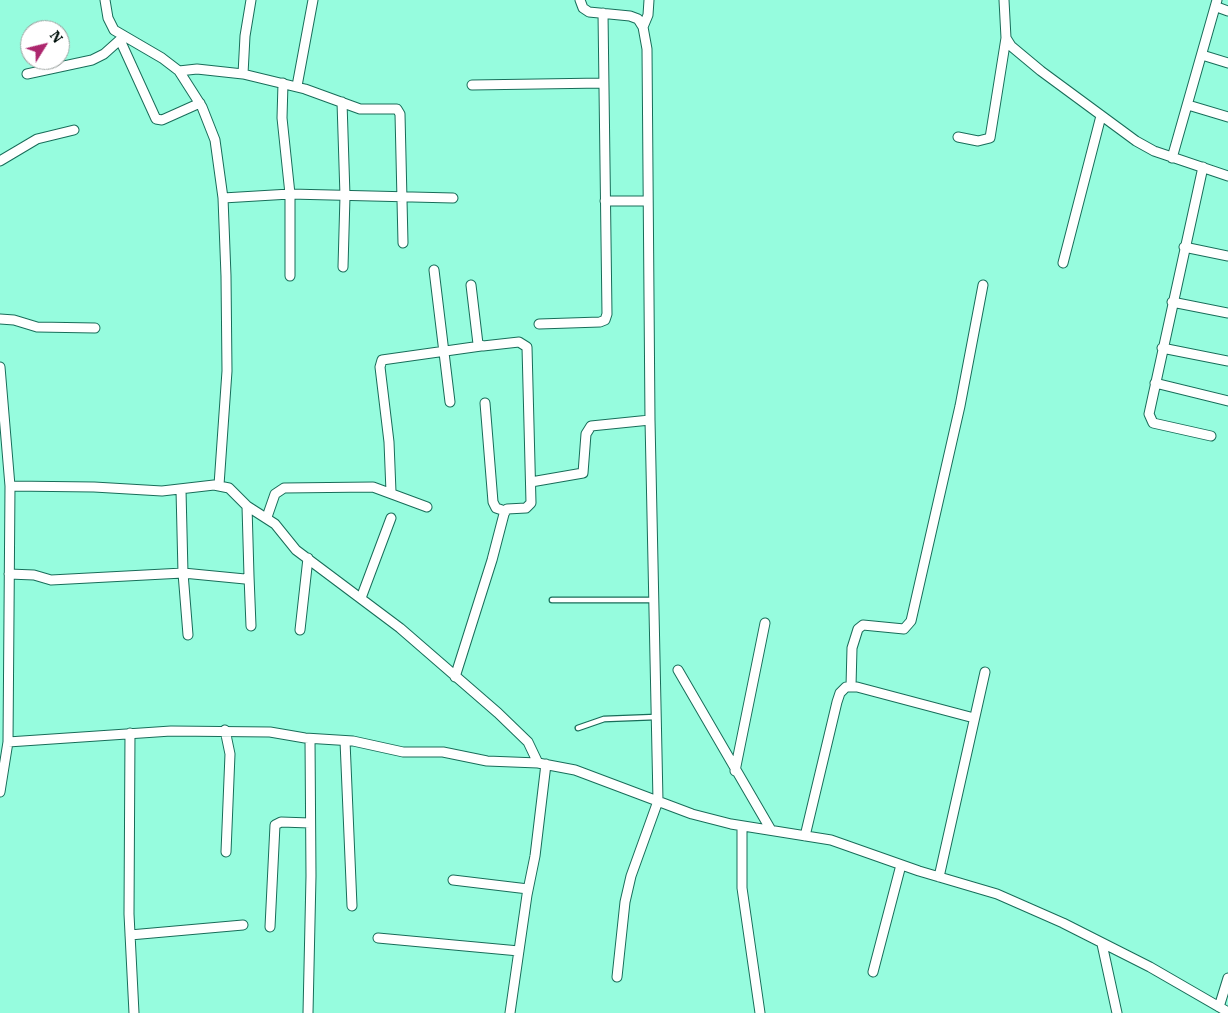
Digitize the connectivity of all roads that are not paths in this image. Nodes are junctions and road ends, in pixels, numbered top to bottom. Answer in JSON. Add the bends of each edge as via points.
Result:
{"nodes":[{"id":1,"x":105,"y":0,"type":"edge"},
{"id":2,"x":251,"y":0,"type":"edge"},
{"id":3,"x":313,"y":0,"type":"edge"},
{"id":4,"x":580,"y":0,"type":"edge"},
{"id":5,"x":649,"y":0,"type":"edge"},
{"id":6,"x":1004,"y":0,"type":"edge"},
{"id":7,"x":1217,"y":3,"type":"edge"},
{"id":8,"x":1228,"y":10,"type":"edge"},
{"id":9,"x":603,"y":13,"type":"junction"},
{"id":10,"x":643,"y":27,"type":"junction"},
{"id":11,"x":1006,"y":38,"type":"junction"},
{"id":12,"x":122,"y":39,"type":"junction"},
{"id":13,"x":1202,"y":55,"type":"junction"},
{"id":14,"x":1228,"y":63,"type":"edge"},
{"id":15,"x":179,"y":71,"type":"junction"},
{"id":16,"x":27,"y":74,"type":"dead end"},
{"id":17,"x":243,"y":74,"type":"junction"},
{"id":18,"x":283,"y":83,"type":"junction"},
{"id":19,"x":604,"y":83,"type":"junction"},
{"id":20,"x":472,"y":85,"type":"dead end"},
{"id":21,"x":297,"y":86,"type":"junction"},
{"id":22,"x":342,"y":102,"type":"junction"},
{"id":23,"x":200,"y":103,"type":"junction"},
{"id":24,"x":1188,"y":105,"type":"junction"},
{"id":25,"x":1101,"y":116,"type":"junction"},
{"id":26,"x":1228,"y":117,"type":"edge"},
{"id":27,"x":74,"y":130,"type":"dead end"},
{"id":28,"x":958,"y":137,"type":"dead end"},
{"id":29,"x":1172,"y":158,"type":"junction"},
{"id":30,"x":0,"y":161,"type":"edge"},
{"id":31,"x":1202,"y":168,"type":"junction"},
{"id":32,"x":1228,"y":176,"type":"edge"},
{"id":33,"x":290,"y":194,"type":"junction"},
{"id":34,"x":345,"y":196,"type":"junction"},
{"id":35,"x":402,"y":197,"type":"junction"},
{"id":36,"x":224,"y":198,"type":"junction"},
{"id":37,"x":453,"y":198,"type":"dead end"},
{"id":38,"x":605,"y":201,"type":"junction"},
{"id":39,"x":648,"y":201,"type":"junction"},
{"id":40,"x":403,"y":243,"type":"dead end"},
{"id":41,"x":1184,"y":247,"type":"junction"},
{"id":42,"x":1228,"y":256,"type":"edge"},
{"id":43,"x":1063,"y":263,"type":"dead end"},
{"id":44,"x":344,"y":267,"type":"dead end"},
{"id":45,"x":434,"y":270,"type":"dead end"},
{"id":46,"x":290,"y":276,"type":"dead end"},
{"id":47,"x":472,"y":285,"type":"dead end"},
{"id":48,"x":983,"y":285,"type":"dead end"},
{"id":49,"x":1172,"y":302,"type":"junction"},
{"id":50,"x":1228,"y":313,"type":"edge"},
{"id":51,"x":0,"y":319,"type":"edge"},
{"id":52,"x":539,"y":324,"type":"dead end"},
{"id":53,"x":95,"y":328,"type":"dead end"},
{"id":54,"x":481,"y":346,"type":"junction"},
{"id":55,"x":1162,"y":348,"type":"junction"},
{"id":56,"x":445,"y":351,"type":"junction"},
{"id":57,"x":1228,"y":361,"type":"edge"},
{"id":58,"x":0,"y":367,"type":"edge"},
{"id":59,"x":1155,"y":383,"type":"junction"},
{"id":60,"x":1228,"y":401,"type":"edge"},
{"id":61,"x":450,"y":402,"type":"dead end"},
{"id":62,"x":485,"y":403,"type":"dead end"},
{"id":63,"x":650,"y":420,"type":"junction"},
{"id":64,"x":1211,"y":436,"type":"dead end"},
{"id":65,"x":3,"y":444,"type":"edge"},
{"id":66,"x":531,"y":482,"type":"junction"},
{"id":67,"x":220,"y":485,"type":"junction"},
{"id":68,"x":10,"y":486,"type":"junction"},
{"id":69,"x":181,"y":490,"type":"junction"},
{"id":70,"x":391,"y":492,"type":"junction"},
{"id":71,"x":247,"y":506,"type":"junction"},
{"id":72,"x":427,"y":507,"type":"dead end"},
{"id":73,"x":505,"y":511,"type":"junction"},
{"id":74,"x":267,"y":517,"type":"junction"},
{"id":75,"x":391,"y":518,"type":"dead end"},
{"id":76,"x":308,"y":558,"type":"junction"},
{"id":77,"x":183,"y":573,"type":"junction"},
{"id":78,"x":248,"y":576,"type":"junction"},
{"id":79,"x":6,"y":579,"type":"edge"},
{"id":80,"x":361,"y":598,"type":"junction"},
{"id":81,"x":552,"y":600,"type":"dead end"},
{"id":82,"x":654,"y":600,"type":"junction"},
{"id":83,"x":765,"y":623,"type":"dead end"},
{"id":84,"x":251,"y":626,"type":"dead end"},
{"id":85,"x":300,"y":630,"type":"dead end"},
{"id":86,"x":188,"y":635,"type":"dead end"},
{"id":87,"x":678,"y":670,"type":"dead end"},
{"id":88,"x":985,"y":672,"type":"dead end"},
{"id":89,"x":455,"y":676,"type":"junction"},
{"id":90,"x":851,"y":686,"type":"junction"},
{"id":91,"x":656,"y":717,"type":"junction"},
{"id":92,"x":974,"y":718,"type":"junction"},
{"id":93,"x":578,"y":728,"type":"dead end"},
{"id":94,"x":225,"y":730,"type":"junction"},
{"id":95,"x":130,"y":733,"type":"junction"},
{"id":96,"x":310,"y":739,"type":"junction"},
{"id":97,"x":345,"y":741,"type":"junction"},
{"id":98,"x":8,"y":742,"type":"junction"},
{"id":99,"x":542,"y":764,"type":"junction"},
{"id":100,"x":735,"y":771,"type":"junction"},
{"id":101,"x":0,"y":792,"type":"edge"},
{"id":102,"x":658,"y":801,"type":"junction"},
{"id":103,"x":310,"y":823,"type":"junction"},
{"id":104,"x":746,"y":826,"type":"junction"},
{"id":105,"x":771,"y":830,"type":"junction"},
{"id":106,"x":805,"y":836,"type":"junction"},
{"id":107,"x":226,"y":852,"type":"dead end"},
{"id":108,"x":901,"y":864,"type":"junction"},
{"id":109,"x":939,"y":877,"type":"junction"},
{"id":110,"x":452,"y":880,"type":"dead end"},
{"id":111,"x":528,"y":889,"type":"junction"},
{"id":112,"x":352,"y":906,"type":"dead end"},
{"id":113,"x":243,"y":925,"type":"dead end"},
{"id":114,"x":270,"y":927,"type":"dead end"},
{"id":115,"x":130,"y":935,"type":"junction"},
{"id":116,"x":378,"y":938,"type":"dead end"},
{"id":117,"x":1102,"y":944,"type":"junction"},
{"id":118,"x":519,"y":951,"type":"junction"},
{"id":119,"x":873,"y":972,"type":"dead end"},
{"id":120,"x":617,"y":977,"type":"dead end"},
{"id":121,"x":1228,"y":978,"type":"edge"},
{"id":122,"x":1219,"y":1007,"type":"junction"},
{"id":123,"x":1228,"y":1012,"type":"edge"},
{"id":124,"x":134,"y":1013,"type":"edge"},
{"id":125,"x":308,"y":1013,"type":"edge"},
{"id":126,"x":510,"y":1013,"type":"edge"},
{"id":127,"x":760,"y":1013,"type":"edge"},
{"id":128,"x":1117,"y":1013,"type":"edge"}],
"edges":[{"from":1,"to":12,"type":"street","via":[[110,24]]},
{"from":2,"to":17,"type":"street"},
{"from":3,"to":21,"type":"street"},
{"from":4,"to":9,"type":"street","via":[[589,12]]},
{"from":5,"to":10,"type":"street"},
{"from":6,"to":11,"type":"street"},
{"from":7,"to":8,"type":"street"},
{"from":7,"to":13,"type":"street"},
{"from":9,"to":10,"type":"street","via":[[630,16],[638,19]]},
{"from":9,"to":19,"type":"street"},
{"from":10,"to":39,"type":"street","via":[[647,49]]},
{"from":11,"to":25,"type":"street","via":[[1019,52]]},
{"from":11,"to":28,"type":"street","via":[[990,138],[978,141]]},
{"from":12,"to":15,"type":"street","via":[[162,58]]},
{"from":12,"to":16,"type":"street","via":[[92,60]]},
{"from":12,"to":23,"type":"street","via":[[156,120]]},
{"from":13,"to":14,"type":"street"},
{"from":13,"to":24,"type":"street"},
{"from":15,"to":17,"type":"street","via":[[197,69]]},
{"from":15,"to":23,"type":"street"},
{"from":17,"to":18,"type":"street"},
{"from":18,"to":21,"type":"street"},
{"from":18,"to":33,"type":"street","via":[[282,118]]},
{"from":19,"to":20,"type":"street"},
{"from":19,"to":38,"type":"street"},
{"from":21,"to":22,"type":"street"},
{"from":22,"to":34,"type":"street"},
{"from":22,"to":35,"type":"street","via":[[368,110],[399,110]]},
{"from":23,"to":36,"type":"street","via":[[216,140]]},
{"from":24,"to":26,"type":"street"},
{"from":24,"to":29,"type":"street"},
{"from":25,"to":29,"type":"street","via":[[1136,141]]},
{"from":25,"to":43,"type":"street"},
{"from":27,"to":30,"type":"street","via":[[37,139]]},
{"from":29,"to":31,"type":"street"},
{"from":31,"to":32,"type":"street"},
{"from":31,"to":41,"type":"street"},
{"from":33,"to":34,"type":"street"},
{"from":33,"to":36,"type":"street"},
{"from":33,"to":46,"type":"street"},
{"from":34,"to":35,"type":"street"},
{"from":34,"to":44,"type":"street"},
{"from":35,"to":37,"type":"street"},
{"from":35,"to":40,"type":"street"},
{"from":36,"to":67,"type":"street","via":[[227,371]]},
{"from":38,"to":39,"type":"street"},
{"from":38,"to":52,"type":"street","via":[[605,320]]},
{"from":39,"to":63,"type":"street"},
{"from":41,"to":42,"type":"street"},
{"from":41,"to":49,"type":"street"},
{"from":45,"to":56,"type":"street"},
{"from":47,"to":54,"type":"street"},
{"from":48,"to":90,"type":"street","via":[[960,406],[911,621],[904,629],[863,625],[858,629],[852,648]]},
{"from":49,"to":50,"type":"street"},
{"from":49,"to":55,"type":"street"},
{"from":51,"to":53,"type":"street","via":[[37,328]]},
{"from":54,"to":56,"type":"street"},
{"from":54,"to":66,"type":"street","via":[[519,342],[527,347]]},
{"from":55,"to":57,"type":"street"},
{"from":55,"to":59,"type":"street"},
{"from":56,"to":61,"type":"street"},
{"from":56,"to":70,"type":"street","via":[[385,358],[380,362]]},
{"from":58,"to":65,"type":"street"},
{"from":59,"to":60,"type":"street"},
{"from":59,"to":64,"type":"street","via":[[1149,414],[1153,423]]},
{"from":62,"to":73,"type":"street","via":[[493,502],[496,508]]},
{"from":63,"to":66,"type":"street","via":[[591,426],[586,434],[583,473]]},
{"from":63,"to":82,"type":"street"},
{"from":65,"to":68,"type":"street"},
{"from":66,"to":73,"type":"street","via":[[531,503],[528,507]]},
{"from":67,"to":69,"type":"street"},
{"from":67,"to":71,"type":"street","via":[[234,491]]},
{"from":68,"to":69,"type":"street"},
{"from":68,"to":79,"type":"street"},
{"from":69,"to":77,"type":"street"},
{"from":70,"to":72,"type":"street"},
{"from":70,"to":74,"type":"street","via":[[363,486],[284,488],[275,494]]},
{"from":71,"to":74,"type":"street"},
{"from":71,"to":78,"type":"street"},
{"from":73,"to":89,"type":"street"},
{"from":74,"to":76,"type":"street","via":[[296,550]]},
{"from":75,"to":80,"type":"street"},
{"from":76,"to":80,"type":"street"},
{"from":76,"to":85,"type":"street"},
{"from":77,"to":78,"type":"street","via":[[242,579]]},
{"from":77,"to":79,"type":"street","via":[[51,580],[34,575]]},
{"from":77,"to":86,"type":"street"},
{"from":78,"to":84,"type":"street"},
{"from":79,"to":98,"type":"street"},
{"from":80,"to":89,"type":"street"},
{"from":81,"to":82,"type":"lane"},
{"from":82,"to":91,"type":"street"},
{"from":83,"to":100,"type":"street"},
{"from":87,"to":100,"type":"street"},
{"from":88,"to":92,"type":"street"},
{"from":89,"to":99,"type":"street","via":[[528,742]]},
{"from":90,"to":92,"type":"street"},
{"from":90,"to":106,"type":"street","via":[[840,693],[837,702]]},
{"from":91,"to":93,"type":"lane","via":[[604,719]]},
{"from":91,"to":102,"type":"street"},
{"from":92,"to":109,"type":"street"},
{"from":94,"to":95,"type":"street"},
{"from":94,"to":96,"type":"street","via":[[270,732]]},
{"from":94,"to":107,"type":"street","via":[[230,754]]},
{"from":95,"to":98,"type":"street"},
{"from":95,"to":115,"type":"street"},
{"from":96,"to":97,"type":"street"},
{"from":96,"to":103,"type":"street"},
{"from":97,"to":99,"type":"street","via":[[403,752],[443,752],[487,761]]},
{"from":97,"to":112,"type":"street"},
{"from":98,"to":101,"type":"street"},
{"from":99,"to":102,"type":"street","via":[[575,770]]},
{"from":99,"to":111,"type":"street","via":[[535,856]]},
{"from":100,"to":105,"type":"street"},
{"from":102,"to":104,"type":"street","via":[[692,814]]},
{"from":102,"to":120,"type":"street","via":[[631,876]]},
{"from":103,"to":114,"type":"street","via":[[281,822],[275,825]]},
{"from":103,"to":125,"type":"street"},
{"from":104,"to":105,"type":"street"},
{"from":104,"to":127,"type":"street","via":[[742,888]]},
{"from":105,"to":106,"type":"street"},
{"from":106,"to":108,"type":"street","via":[[831,840]]},
{"from":108,"to":109,"type":"street"},
{"from":108,"to":119,"type":"street"},
{"from":109,"to":117,"type":"street","via":[[997,894]]},
{"from":110,"to":111,"type":"street"},
{"from":111,"to":118,"type":"street"},
{"from":113,"to":115,"type":"street"},
{"from":115,"to":124,"type":"street"},
{"from":116,"to":118,"type":"street"},
{"from":117,"to":122,"type":"street","via":[[1150,967]]},
{"from":117,"to":128,"type":"street"},
{"from":118,"to":126,"type":"street"},
{"from":121,"to":122,"type":"street"},
{"from":122,"to":123,"type":"street"}]}
